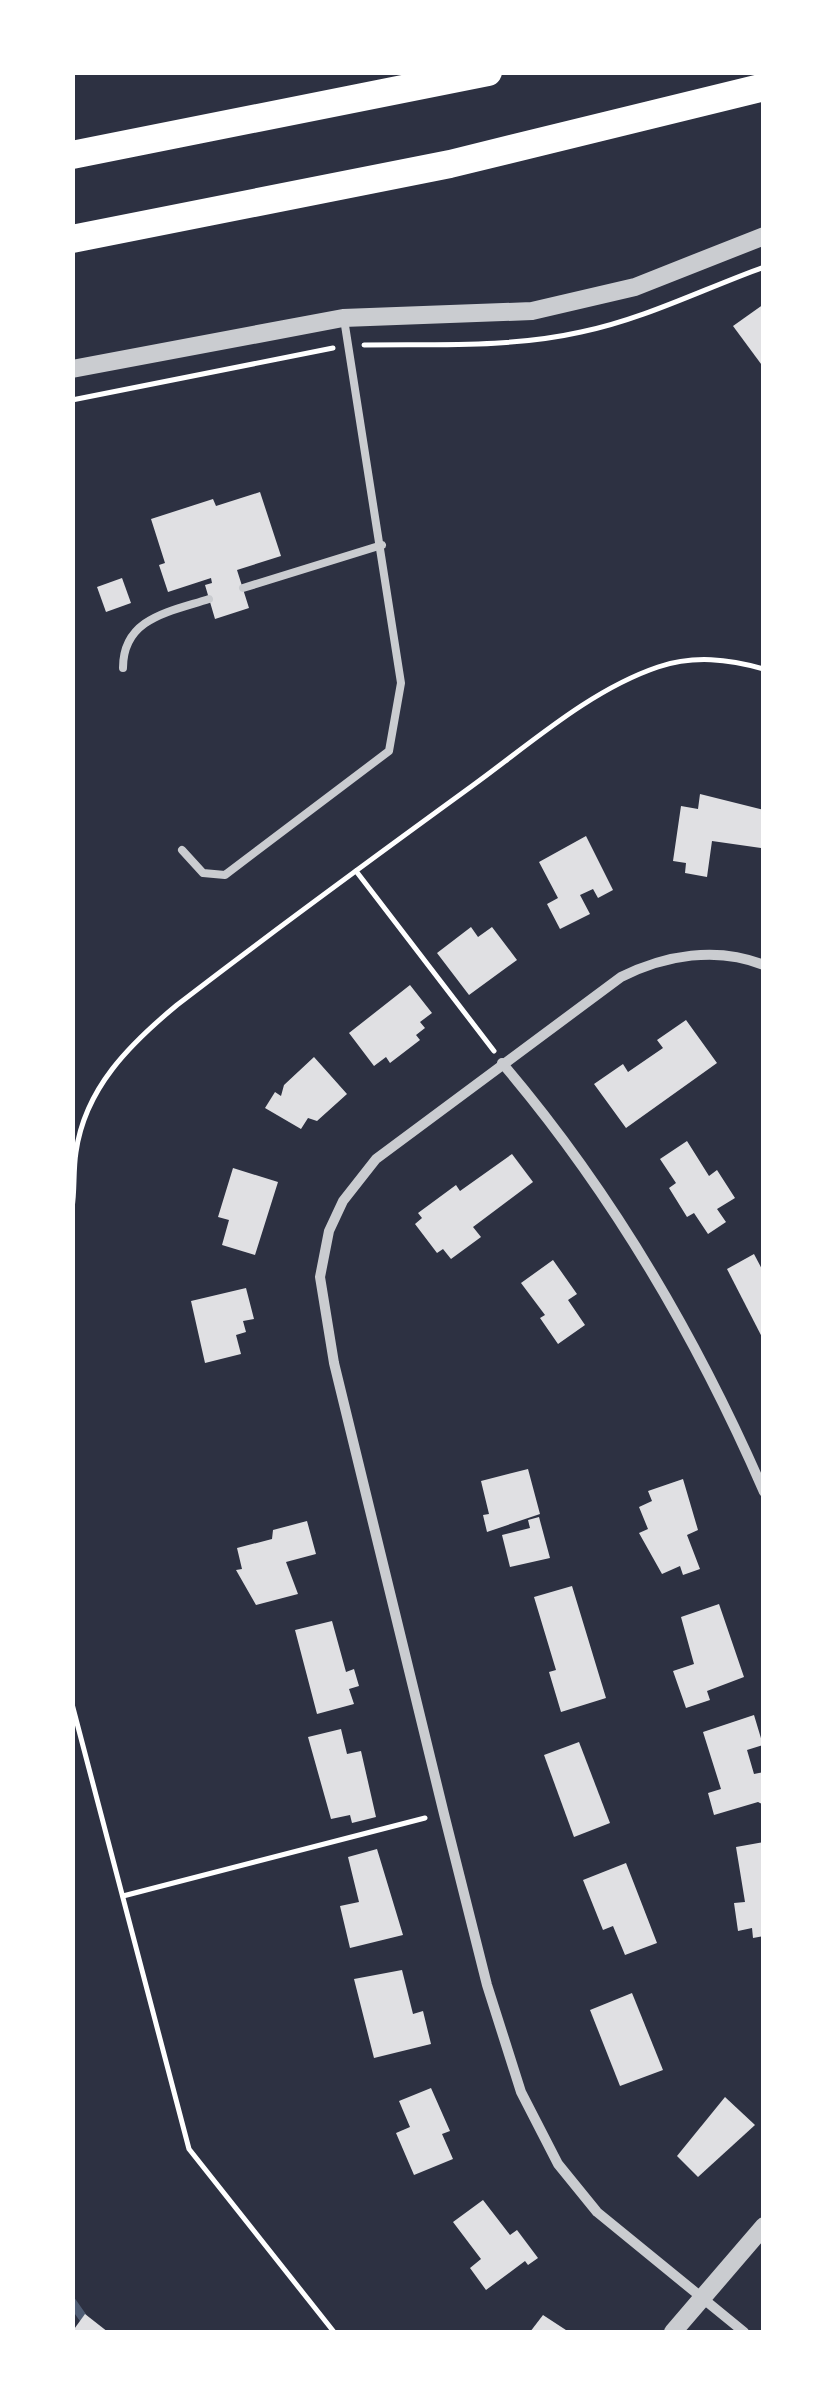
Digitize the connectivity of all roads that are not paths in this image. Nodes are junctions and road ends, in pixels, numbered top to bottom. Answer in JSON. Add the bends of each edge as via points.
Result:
{"nodes":[{"id":1,"x":488,"y":72,"type":"edge"},
{"id":2,"x":764,"y":87,"type":"edge"},
{"id":3,"x":72,"y":154,"type":"edge"},
{"id":4,"x":764,"y":236,"type":"edge"},
{"id":5,"x":72,"y":238,"type":"edge"},
{"id":6,"x":343,"y":318,"type":"junction"},
{"id":7,"x":72,"y":369,"type":"edge"},
{"id":8,"x":382,"y":545,"type":"junction"},
{"id":9,"x":243,"y":588,"type":"dead end"},
{"id":10,"x":209,"y":598,"type":"dead end"},
{"id":11,"x":123,"y":668,"type":"dead end"},
{"id":12,"x":182,"y":850,"type":"dead end"},
{"id":13,"x":764,"y":965,"type":"edge"},
{"id":14,"x":502,"y":1063,"type":"junction"},
{"id":15,"x":764,"y":1492,"type":"edge"},
{"id":16,"x":764,"y":2226,"type":"edge"},
{"id":17,"x":700,"y":2300,"type":"junction"},
{"id":18,"x":674,"y":2332,"type":"edge"},
{"id":19,"x":744,"y":2332,"type":"edge"}],
"edges":[{"from":1,"to":3,"type":"highway"},
{"from":2,"to":5,"type":"highway","via":[[450,164]]},
{"from":4,"to":6,"type":"street","via":[[634,286],[532,312]]},
{"from":6,"to":7,"type":"street"},
{"from":6,"to":8,"type":"lane"},
{"from":8,"to":9,"type":"lane"},
{"from":8,"to":12,"type":"lane","via":[[401,682],[389,751],[224,874],[203,872]]},
{"from":10,"to":11,"type":"lane","via":[[134,628],[123,646]]},
{"from":13,"to":14,"type":"street","via":[[722,955],[657,961],[621,978]]},
{"from":14,"to":15,"type":"street","via":[[590,1176],[656,1280]]},
{"from":14,"to":17,"type":"street","via":[[362,1174],[329,1231],[320,1277],[334,1362],[487,1986],[532,2119],[597,2212]]},
{"from":16,"to":17,"type":"street"},
{"from":17,"to":18,"type":"street"},
{"from":17,"to":19,"type":"street"}]}
